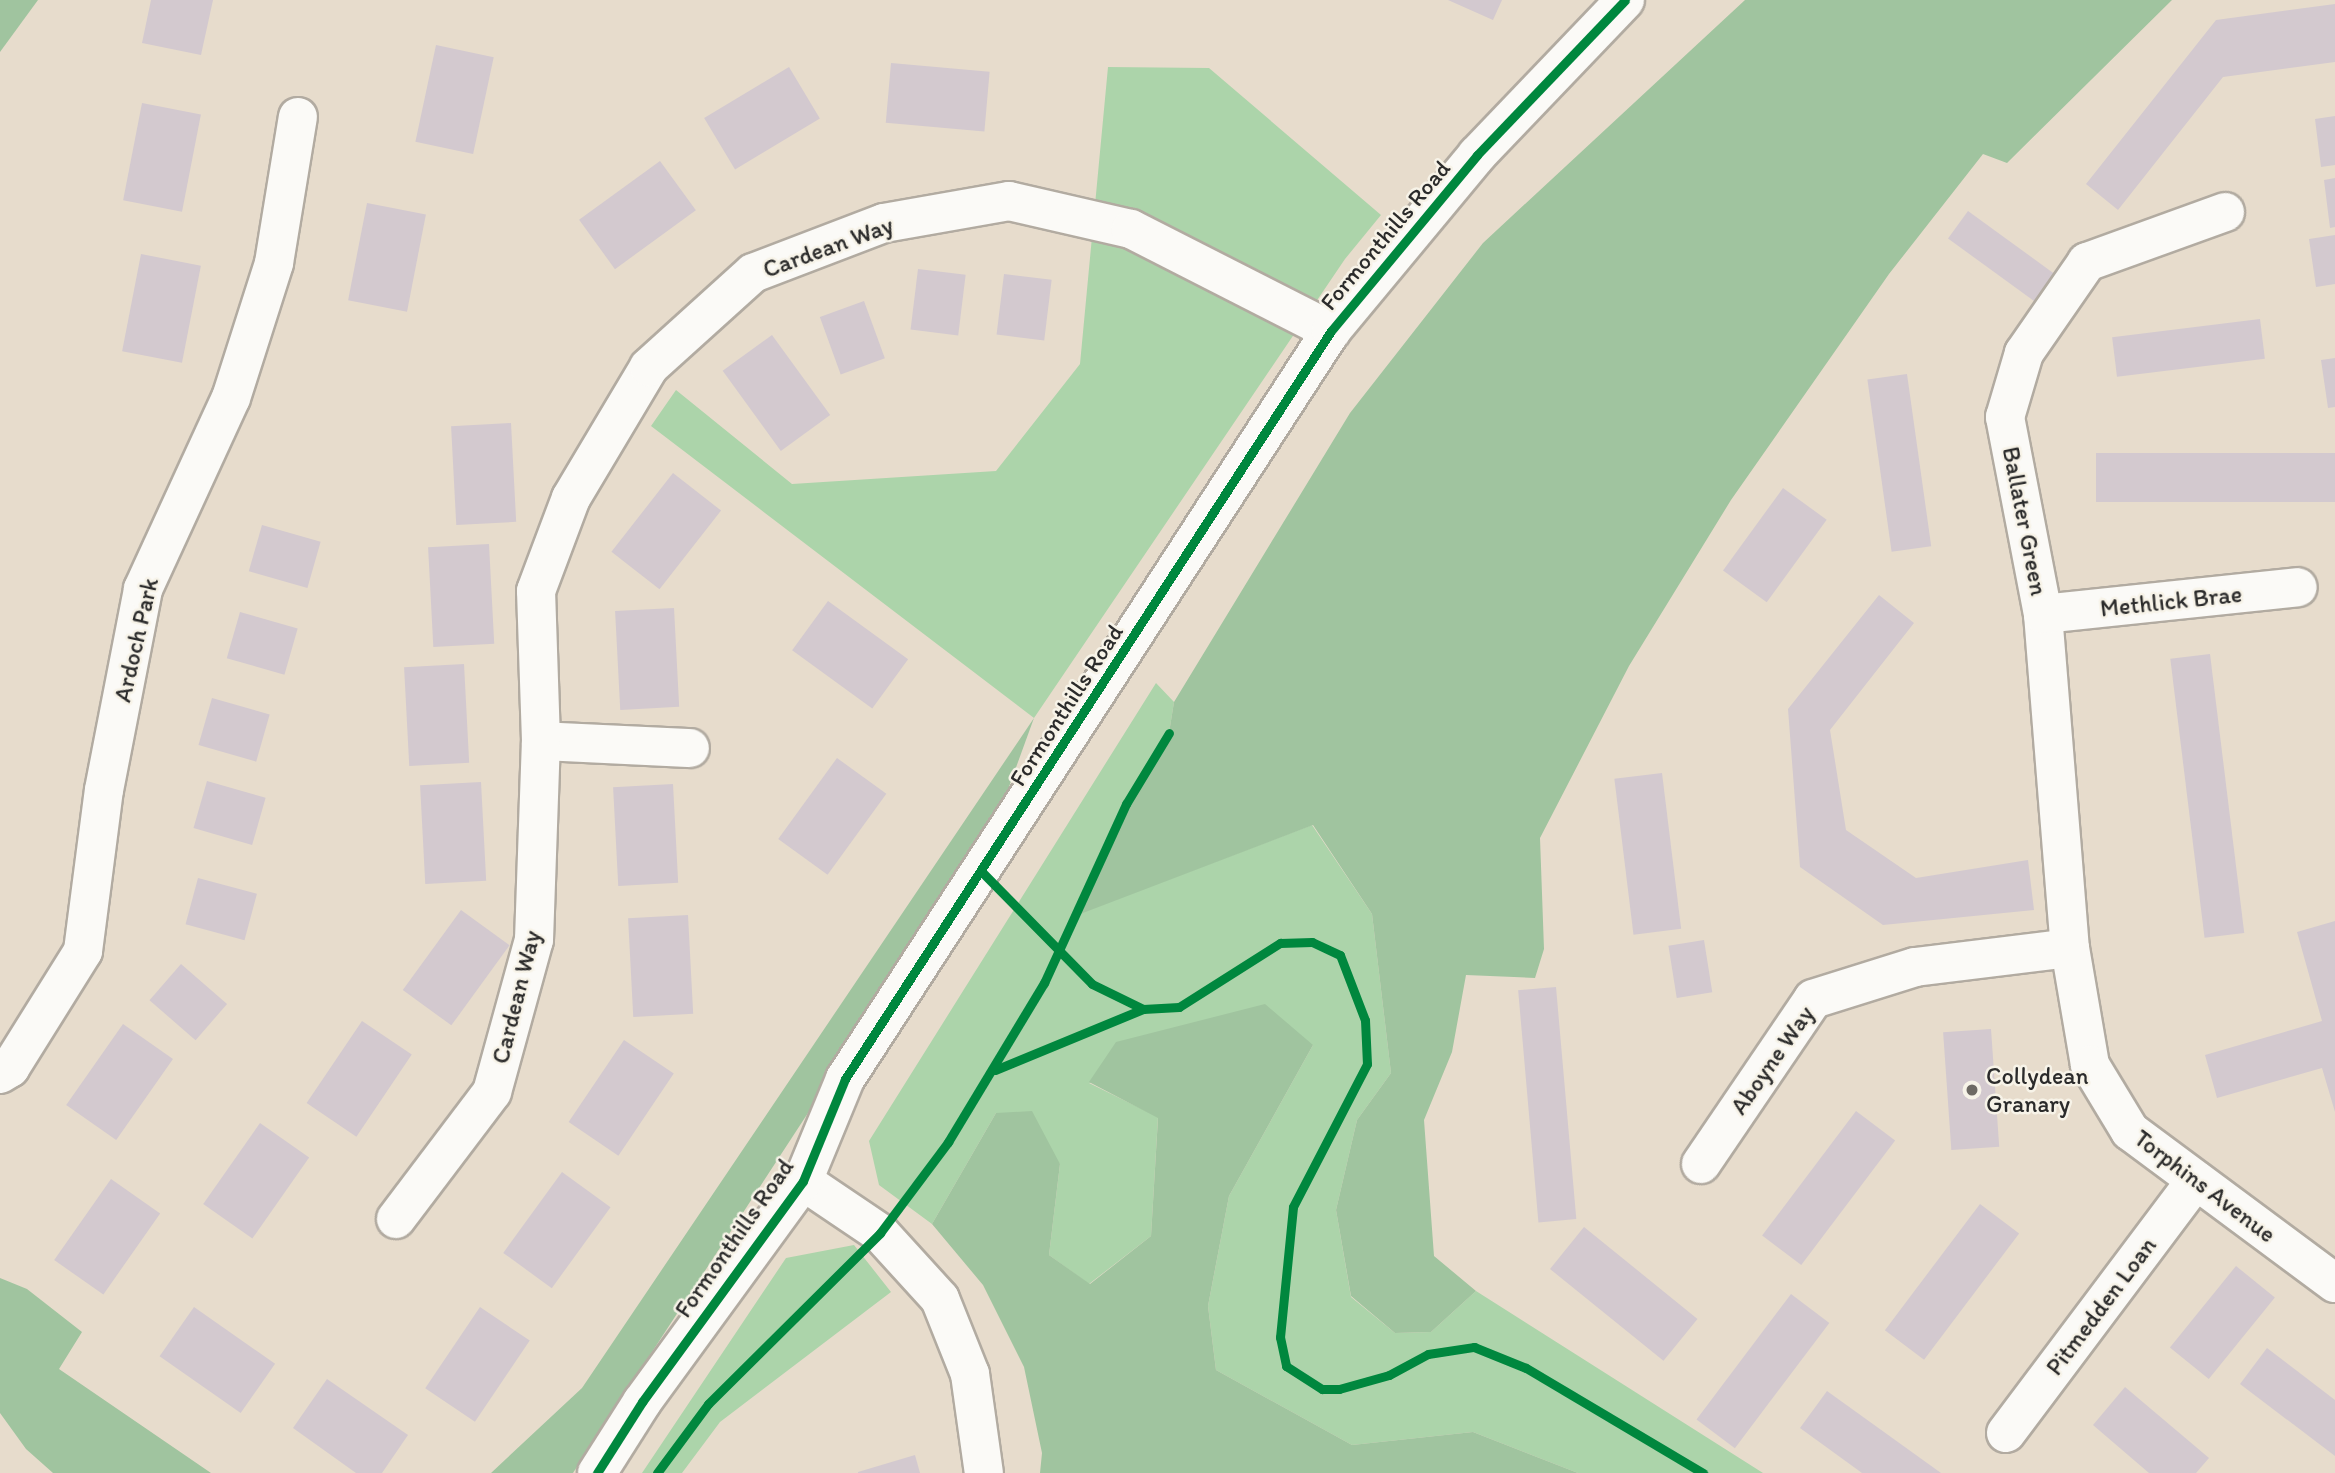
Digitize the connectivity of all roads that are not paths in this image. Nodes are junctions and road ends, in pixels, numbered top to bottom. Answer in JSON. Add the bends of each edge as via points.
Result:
{"nodes":[{"id":1,"x":1625,"y":0,"type":"edge"},
{"id":2,"x":298,"y":117,"type":"dead end"},
{"id":3,"x":2225,"y":212,"type":"dead end"},
{"id":4,"x":1331,"y":331,"type":"junction"},
{"id":5,"x":2298,"y":587,"type":"dead end"},
{"id":6,"x":2043,"y":614,"type":"junction"},
{"id":7,"x":541,"y":741,"type":"junction"},
{"id":8,"x":690,"y":748,"type":"dead end"},
{"id":9,"x":2070,"y":948,"type":"junction"},
{"id":10,"x":0,"y":1074,"type":"edge"},
{"id":11,"x":1701,"y":1164,"type":"dead end"},
{"id":12,"x":2196,"y":1180,"type":"junction"},
{"id":13,"x":803,"y":1181,"type":"junction"},
{"id":14,"x":396,"y":1219,"type":"dead end"},
{"id":15,"x":2335,"y":1283,"type":"edge"},
{"id":16,"x":2006,"y":1433,"type":"dead end"},
{"id":17,"x":597,"y":1473,"type":"edge"},
{"id":18,"x":984,"y":1473,"type":"edge"}],
"edges":[{"from":1,"to":4,"type":"street","name":"Formonthills Road","via":[[1477,155]]},
{"from":2,"to":10,"type":"street","name":"Ardoch Park","via":[[274,264],[231,398],[143,589],[104,790],[83,951],[10,1068]]},
{"from":3,"to":6,"type":"street","name":"Ballater Green","via":[[2087,262],[2024,353],[2005,417]]},
{"from":4,"to":7,"type":"street","name":"Cardean Way","via":[[1131,229],[1009,201],[884,223],[753,274],[649,367],[571,498],[536,591]]},
{"from":4,"to":13,"type":"street","name":"Formonthills Road","via":[[845,1079]]},
{"from":5,"to":6,"type":"street","name":"Methlick Brae"},
{"from":6,"to":9,"type":"street","name":"Ballater Green"},
{"from":7,"to":8,"type":"street"},
{"from":7,"to":14,"type":"street","name":"Cardean Way","via":[[534,940],[492,1092]]},
{"from":9,"to":11,"type":"street","name":"Aboyne Way","via":[[1915,967],[1813,999]]},
{"from":9,"to":12,"type":"street","name":"Torphins Avenue","via":[[2090,1065],[2130,1131]]},
{"from":12,"to":15,"type":"street","name":"Torphins Avenue"},
{"from":12,"to":16,"type":"street","name":"Pitmedden Loan"},
{"from":13,"to":17,"type":"street","name":"Formonthills Road","via":[[642,1402]]},
{"from":13,"to":18,"type":"street","via":[[880,1233],[940,1298],[970,1374]]}]}
